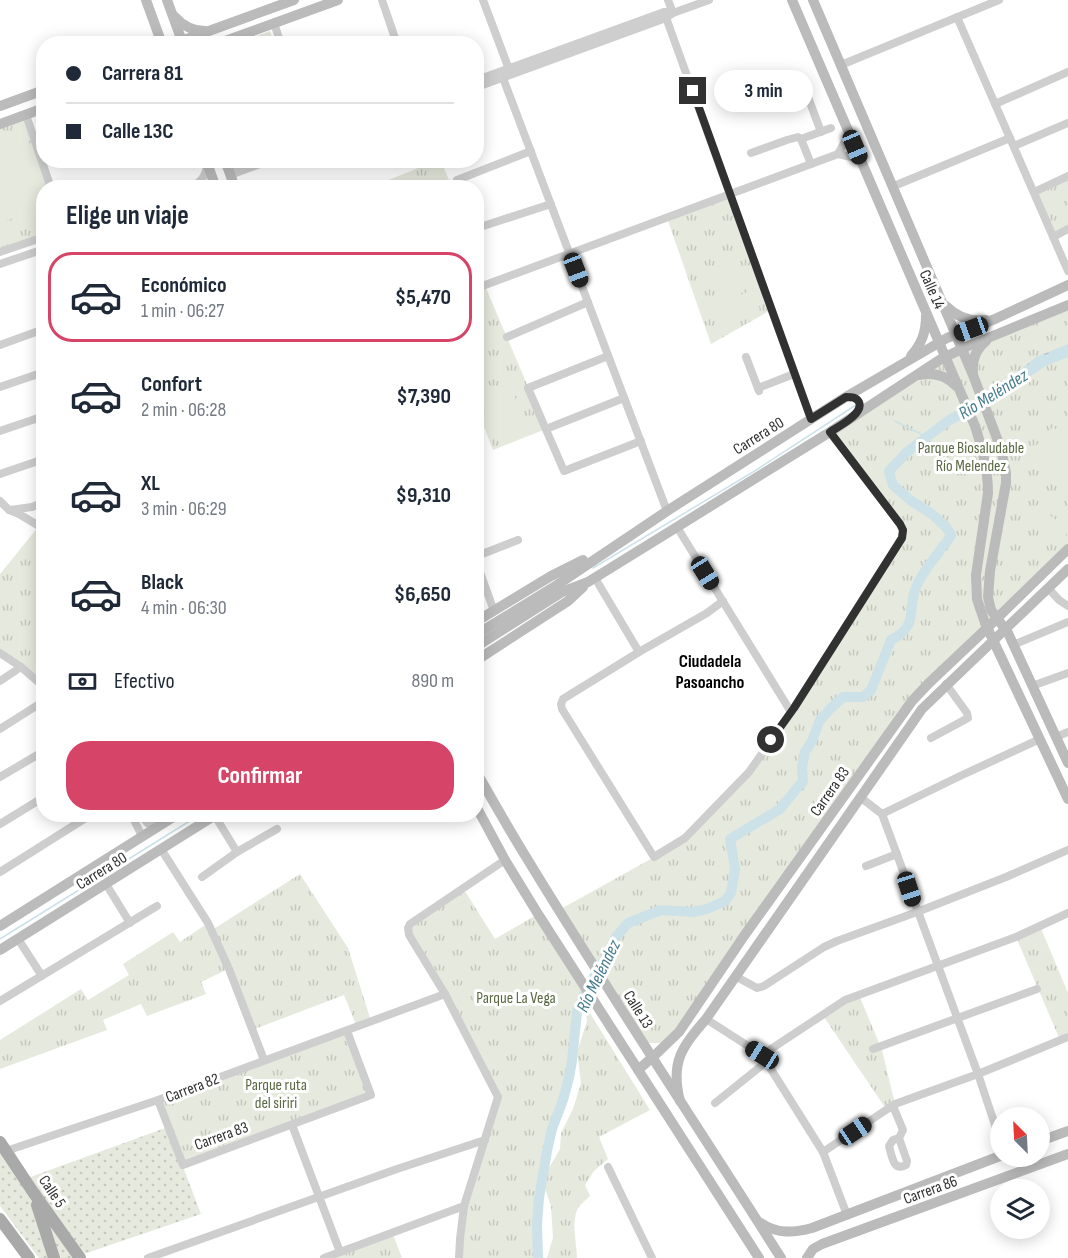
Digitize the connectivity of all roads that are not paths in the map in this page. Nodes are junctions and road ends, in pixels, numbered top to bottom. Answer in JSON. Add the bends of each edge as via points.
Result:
{"nodes":[{"id":1,"x":146,"y":0,"type":"edge"},
{"id":2,"x":167,"y":0,"type":"edge"},
{"id":3,"x":338,"y":0,"type":"edge"},
{"id":4,"x":382,"y":0,"type":"edge"},
{"id":5,"x":483,"y":0,"type":"edge"},
{"id":6,"x":668,"y":0,"type":"edge"},
{"id":7,"x":709,"y":0,"type":"edge"},
{"id":8,"x":792,"y":0,"type":"edge"},
{"id":9,"x":999,"y":0,"type":"edge"},
{"id":10,"x":292,"y":1,"type":"edge"},
{"id":11,"x":815,"y":3,"type":"edge"},
{"id":12,"x":265,"y":5,"type":"edge"},
{"id":13,"x":172,"y":12,"type":"junction"},
{"id":14,"x":668,"y":14,"type":"junction"},
{"id":15,"x":798,"y":14,"type":"junction"},
{"id":16,"x":294,"y":15,"type":"junction"},
{"id":17,"x":957,"y":17,"type":"junction"},
{"id":18,"x":153,"y":19,"type":"junction"},
{"id":19,"x":274,"y":23,"type":"junction"},
{"id":20,"x":208,"y":31,"type":"junction"},
{"id":21,"x":153,"y":36,"type":"edge"},
{"id":22,"x":159,"y":36,"type":"edge"},
{"id":23,"x":178,"y":36,"type":"edge"},
{"id":24,"x":195,"y":36,"type":"edge"},
{"id":25,"x":238,"y":36,"type":"edge"},
{"id":26,"x":278,"y":36,"type":"edge"},
{"id":27,"x":394,"y":36,"type":"edge"},
{"id":28,"x":841,"y":65,"type":"junction"},
{"id":29,"x":1068,"y":72,"type":"edge"},
{"id":30,"x":508,"y":74,"type":"junction"},
{"id":31,"x":484,"y":79,"type":"edge"},
{"id":32,"x":484,"y":84,"type":"edge"},
{"id":33,"x":36,"y":93,"type":"edge"},
{"id":34,"x":807,"y":97,"type":"dead end"},
{"id":35,"x":995,"y":104,"type":"junction"},
{"id":36,"x":0,"y":106,"type":"edge"},
{"id":37,"x":36,"y":111,"type":"edge"},
{"id":38,"x":26,"y":115,"type":"junction"},
{"id":39,"x":1068,"y":123,"type":"edge"},
{"id":40,"x":0,"y":124,"type":"edge"},
{"id":41,"x":831,"y":128,"type":"dead end"},
{"id":42,"x":821,"y":132,"type":"junction"},
{"id":43,"x":849,"y":134,"type":"junction"},
{"id":44,"x":1010,"y":138,"type":"junction"},
{"id":45,"x":801,"y":139,"type":"junction"},
{"id":46,"x":36,"y":144,"type":"edge"},
{"id":47,"x":1014,"y":146,"type":"junction"},
{"id":48,"x":531,"y":151,"type":"junction"},
{"id":49,"x":751,"y":153,"type":"dead end"},
{"id":50,"x":838,"y":154,"type":"junction"},
{"id":51,"x":860,"y":159,"type":"junction"},
{"id":52,"x":811,"y":164,"type":"junction"},
{"id":53,"x":1068,"y":176,"type":"edge"},
{"id":54,"x":457,"y":180,"type":"dead end"},
{"id":55,"x":894,"y":186,"type":"junction"},
{"id":56,"x":1034,"y":192,"type":"junction"},
{"id":57,"x":730,"y":194,"type":"junction"},
{"id":58,"x":551,"y":204,"type":"junction"},
{"id":59,"x":901,"y":205,"type":"junction"},
{"id":60,"x":883,"y":212,"type":"junction"},
{"id":61,"x":484,"y":226,"type":"edge"},
{"id":62,"x":1068,"y":229,"type":"edge"},
{"id":63,"x":1053,"y":237,"type":"junction"},
{"id":64,"x":36,"y":240,"type":"edge"},
{"id":65,"x":0,"y":252,"type":"edge"},
{"id":66,"x":36,"y":252,"type":"edge"},
{"id":67,"x":570,"y":254,"type":"junction"},
{"id":68,"x":0,"y":264,"type":"edge"},
{"id":69,"x":1068,"y":271,"type":"edge"},
{"id":70,"x":484,"y":285,"type":"edge"},
{"id":71,"x":1068,"y":285,"type":"edge"},
{"id":72,"x":942,"y":300,"type":"junction"},
{"id":73,"x":588,"y":302,"type":"junction"},
{"id":74,"x":1068,"y":305,"type":"edge"},
{"id":75,"x":926,"y":309,"type":"junction"},
{"id":76,"x":995,"y":319,"type":"junction"},
{"id":77,"x":36,"y":332,"type":"edge"},
{"id":78,"x":956,"y":335,"type":"junction"},
{"id":79,"x":993,"y":337,"type":"junction"},
{"id":80,"x":507,"y":338,"type":"dead end"},
{"id":81,"x":940,"y":342,"type":"junction"},
{"id":82,"x":0,"y":345,"type":"edge"},
{"id":83,"x":962,"y":349,"type":"junction"},
{"id":84,"x":608,"y":356,"type":"junction"},
{"id":85,"x":746,"y":357,"type":"dead end"},
{"id":86,"x":946,"y":357,"type":"junction"},
{"id":87,"x":901,"y":365,"type":"junction"},
{"id":88,"x":794,"y":374,"type":"junction"},
{"id":89,"x":36,"y":375,"type":"edge"},
{"id":90,"x":973,"y":375,"type":"junction"},
{"id":91,"x":911,"y":379,"type":"junction"},
{"id":92,"x":0,"y":387,"type":"edge"},
{"id":93,"x":960,"y":392,"type":"junction"},
{"id":94,"x":624,"y":398,"type":"junction"},
{"id":95,"x":844,"y":398,"type":"junction"},
{"id":96,"x":855,"y":415,"type":"junction"},
{"id":97,"x":36,"y":419,"type":"edge"},
{"id":98,"x":811,"y":419,"type":"junction"},
{"id":99,"x":546,"y":429,"type":"junction"},
{"id":100,"x":0,"y":431,"type":"edge"},
{"id":101,"x":830,"y":432,"type":"junction"},
{"id":102,"x":640,"y":441,"type":"junction"},
{"id":103,"x":36,"y":462,"type":"edge"},
{"id":104,"x":0,"y":474,"type":"edge"},
{"id":105,"x":0,"y":501,"type":"edge"},
{"id":106,"x":36,"y":505,"type":"edge"},
{"id":107,"x":0,"y":508,"type":"edge"},
{"id":108,"x":9,"y":510,"type":"junction"},
{"id":109,"x":667,"y":511,"type":"junction"},
{"id":110,"x":36,"y":524,"type":"edge"},
{"id":111,"x":677,"y":527,"type":"junction"},
{"id":112,"x":629,"y":537,"type":"junction"},
{"id":113,"x":518,"y":540,"type":"dead end"},
{"id":114,"x":1068,"y":549,"type":"edge"},
{"id":115,"x":484,"y":553,"type":"edge"},
{"id":116,"x":1068,"y":569,"type":"edge"},
{"id":117,"x":591,"y":580,"type":"junction"},
{"id":118,"x":484,"y":583,"type":"edge"},
{"id":119,"x":560,"y":588,"type":"junction"},
{"id":120,"x":1048,"y":588,"type":"junction"},
{"id":121,"x":988,"y":597,"type":"junction"},
{"id":122,"x":723,"y":601,"type":"junction"},
{"id":123,"x":1010,"y":606,"type":"junction"},
{"id":124,"x":1068,"y":606,"type":"edge"},
{"id":125,"x":494,"y":611,"type":"junction"},
{"id":126,"x":484,"y":617,"type":"edge"},
{"id":127,"x":996,"y":619,"type":"junction"},
{"id":128,"x":1068,"y":622,"type":"edge"},
{"id":129,"x":987,"y":628,"type":"junction"},
{"id":130,"x":484,"y":630,"type":"edge"},
{"id":131,"x":1005,"y":630,"type":"junction"},
{"id":132,"x":993,"y":640,"type":"junction"},
{"id":133,"x":484,"y":641,"type":"edge"},
{"id":134,"x":1013,"y":645,"type":"junction"},
{"id":135,"x":639,"y":652,"type":"junction"},
{"id":136,"x":0,"y":653,"type":"edge"},
{"id":137,"x":484,"y":655,"type":"edge"},
{"id":138,"x":21,"y":667,"type":"junction"},
{"id":139,"x":1068,"y":673,"type":"edge"},
{"id":140,"x":32,"y":675,"type":"junction"},
{"id":141,"x":36,"y":675,"type":"edge"},
{"id":142,"x":36,"y":679,"type":"edge"},
{"id":143,"x":0,"y":681,"type":"edge"},
{"id":144,"x":929,"y":683,"type":"junction"},
{"id":145,"x":946,"y":684,"type":"junction"},
{"id":146,"x":1032,"y":686,"type":"junction"},
{"id":147,"x":937,"y":693,"type":"junction"},
{"id":148,"x":912,"y":701,"type":"junction"},
{"id":149,"x":36,"y":706,"type":"edge"},
{"id":150,"x":922,"y":709,"type":"junction"},
{"id":151,"x":791,"y":712,"type":"junction"},
{"id":152,"x":0,"y":729,"type":"edge"},
{"id":153,"x":1068,"y":732,"type":"edge"},
{"id":154,"x":1056,"y":737,"type":"junction"},
{"id":155,"x":931,"y":738,"type":"dead end"},
{"id":156,"x":1040,"y":739,"type":"junction"},
{"id":157,"x":36,"y":756,"type":"edge"},
{"id":158,"x":1068,"y":763,"type":"edge"},
{"id":159,"x":0,"y":777,"type":"edge"},
{"id":160,"x":484,"y":785,"type":"edge"},
{"id":161,"x":860,"y":797,"type":"junction"},
{"id":162,"x":1068,"y":799,"type":"edge"},
{"id":163,"x":36,"y":802,"type":"edge"},
{"id":164,"x":882,"y":814,"type":"junction"},
{"id":165,"x":484,"y":821,"type":"edge"},
{"id":166,"x":79,"y":822,"type":"edge"},
{"id":167,"x":135,"y":822,"type":"edge"},
{"id":168,"x":147,"y":822,"type":"edge"},
{"id":169,"x":165,"y":822,"type":"edge"},
{"id":170,"x":205,"y":822,"type":"edge"},
{"id":171,"x":220,"y":822,"type":"edge"},
{"id":172,"x":0,"y":824,"type":"edge"},
{"id":173,"x":159,"y":826,"type":"junction"},
{"id":174,"x":277,"y":829,"type":"dead end"},
{"id":175,"x":142,"y":836,"type":"junction"},
{"id":176,"x":161,"y":849,"type":"junction"},
{"id":177,"x":1068,"y":850,"type":"edge"},
{"id":178,"x":237,"y":852,"type":"junction"},
{"id":179,"x":897,"y":854,"type":"junction"},
{"id":180,"x":505,"y":860,"type":"junction"},
{"id":181,"x":866,"y":866,"type":"dead end"},
{"id":182,"x":0,"y":872,"type":"edge"},
{"id":183,"x":202,"y":876,"type":"dead end"},
{"id":184,"x":106,"y":884,"type":"junction"},
{"id":185,"x":157,"y":906,"type":"dead end"},
{"id":186,"x":763,"y":910,"type":"junction"},
{"id":187,"x":917,"y":912,"type":"junction"},
{"id":188,"x":1068,"y":913,"type":"edge"},
{"id":189,"x":130,"y":923,"type":"junction"},
{"id":190,"x":0,"y":926,"type":"edge"},
{"id":191,"x":768,"y":930,"type":"junction"},
{"id":192,"x":744,"y":936,"type":"junction"},
{"id":193,"x":18,"y":939,"type":"junction"},
{"id":194,"x":0,"y":950,"type":"edge"},
{"id":195,"x":749,"y":956,"type":"junction"},
{"id":196,"x":938,"y":966,"type":"junction"},
{"id":197,"x":42,"y":976,"type":"junction"},
{"id":198,"x":735,"y":976,"type":"junction"},
{"id":199,"x":1037,"y":989,"type":"dead end"},
{"id":200,"x":445,"y":994,"type":"junction"},
{"id":201,"x":0,"y":1001,"type":"edge"},
{"id":202,"x":956,"y":1018,"type":"junction"},
{"id":203,"x":706,"y":1019,"type":"junction"},
{"id":204,"x":347,"y":1031,"type":"junction"},
{"id":205,"x":679,"y":1032,"type":"junction"},
{"id":206,"x":1068,"y":1037,"type":"edge"},
{"id":207,"x":689,"y":1039,"type":"junction"},
{"id":208,"x":641,"y":1041,"type":"junction"},
{"id":209,"x":669,"y":1041,"type":"junction"},
{"id":210,"x":873,"y":1049,"type":"dead end"},
{"id":211,"x":652,"y":1058,"type":"junction"},
{"id":212,"x":764,"y":1058,"type":"junction"},
{"id":213,"x":264,"y":1060,"type":"junction"},
{"id":214,"x":638,"y":1070,"type":"junction"},
{"id":215,"x":978,"y":1074,"type":"junction"},
{"id":216,"x":158,"y":1100,"type":"junction"},
{"id":217,"x":680,"y":1101,"type":"junction"},
{"id":218,"x":715,"y":1103,"type":"dead end"},
{"id":219,"x":893,"y":1106,"type":"junction"},
{"id":220,"x":990,"y":1110,"type":"edge"},
{"id":221,"x":292,"y":1125,"type":"junction"},
{"id":222,"x":1067,"y":1132,"type":"edge"},
{"id":223,"x":899,"y":1138,"type":"dead end"},
{"id":224,"x":1050,"y":1138,"type":"edge"},
{"id":225,"x":485,"y":1140,"type":"junction"},
{"id":226,"x":3,"y":1147,"type":"edge"},
{"id":227,"x":823,"y":1152,"type":"junction"},
{"id":228,"x":1068,"y":1154,"type":"edge"},
{"id":229,"x":990,"y":1160,"type":"edge"},
{"id":230,"x":608,"y":1167,"type":"dead end"},
{"id":231,"x":33,"y":1192,"type":"junction"},
{"id":232,"x":319,"y":1197,"type":"junction"},
{"id":233,"x":464,"y":1206,"type":"junction"},
{"id":234,"x":847,"y":1215,"type":"junction"},
{"id":235,"x":0,"y":1219,"type":"edge"},
{"id":236,"x":756,"y":1219,"type":"junction"},
{"id":237,"x":340,"y":1252,"type":"junction"},
{"id":238,"x":29,"y":1258,"type":"edge"},
{"id":239,"x":54,"y":1258,"type":"edge"},
{"id":240,"x":80,"y":1258,"type":"edge"},
{"id":241,"x":148,"y":1258,"type":"edge"},
{"id":242,"x":324,"y":1258,"type":"edge"},
{"id":243,"x":459,"y":1258,"type":"edge"},
{"id":244,"x":651,"y":1258,"type":"edge"},
{"id":245,"x":759,"y":1258,"type":"edge"},
{"id":246,"x":781,"y":1258,"type":"edge"},
{"id":247,"x":807,"y":1258,"type":"edge"}],
"edges":[{"from":1,"to":18,"type":"street"},
{"from":2,"to":13,"type":"street"},
{"from":3,"to":16,"type":"street"},
{"from":4,"to":27,"type":"street"},
{"from":5,"to":30,"type":"street"},
{"from":6,"to":14,"type":"street"},
{"from":7,"to":14,"type":"street"},
{"from":8,"to":15,"type":"street","name":"Calle 14"},
{"from":9,"to":17,"type":"street"},
{"from":10,"to":12,"type":"street"},
{"from":10,"to":16,"type":"street","via":[[286,9]]},
{"from":11,"to":15,"type":"street","via":[[804,2],[798,7]]},
{"from":11,"to":28,"type":"street","name":"Calle 14"},
{"from":12,"to":20,"type":"street"},
{"from":13,"to":20,"type":"street","via":[[187,27]]},
{"from":13,"to":23,"type":"street"},
{"from":14,"to":30,"type":"street"},
{"from":14,"to":57,"type":"street"},
{"from":15,"to":43,"type":"street","name":"Calle 14"},
{"from":16,"to":19,"type":"street"},
{"from":17,"to":28,"type":"street"},
{"from":17,"to":35,"type":"street"},
{"from":18,"to":21,"type":"street"},
{"from":18,"to":22,"type":"street"},
{"from":19,"to":25,"type":"street"},
{"from":19,"to":26,"type":"street"},
{"from":20,"to":24,"type":"street"},
{"from":28,"to":55,"type":"street","name":"Calle 14"},
{"from":29,"to":35,"type":"street"},
{"from":30,"to":31,"type":"street"},
{"from":30,"to":32,"type":"street"},
{"from":30,"to":48,"type":"street"},
{"from":33,"to":36,"type":"street"},
{"from":34,"to":42,"type":"street"},
{"from":35,"to":44,"type":"street"},
{"from":37,"to":38,"type":"street"},
{"from":38,"to":40,"type":"street"},
{"from":38,"to":46,"type":"street"},
{"from":39,"to":47,"type":"street"},
{"from":41,"to":42,"type":"street"},
{"from":42,"to":45,"type":"street"},
{"from":43,"to":50,"type":"street"},
{"from":43,"to":51,"type":"street","name":"Calle 14"},
{"from":44,"to":47,"type":"street"},
{"from":44,"to":55,"type":"street"},
{"from":45,"to":49,"type":"street","via":[[796,137]]},
{"from":45,"to":52,"type":"street"},
{"from":47,"to":56,"type":"street"},
{"from":48,"to":54,"type":"street"},
{"from":48,"to":58,"type":"street"},
{"from":50,"to":51,"type":"street"},
{"from":50,"to":52,"type":"street"},
{"from":51,"to":60,"type":"street","name":"Calle 14"},
{"from":52,"to":57,"type":"street"},
{"from":53,"to":56,"type":"street"},
{"from":55,"to":59,"type":"street","name":"Calle 14"},
{"from":56,"to":63,"type":"street"},
{"from":57,"to":67,"type":"street"},
{"from":57,"to":88,"type":"street"},
{"from":58,"to":61,"type":"street"},
{"from":58,"to":67,"type":"street"},
{"from":59,"to":60,"type":"street","via":[[901,214],[896,218]]},
{"from":59,"to":72,"type":"street","name":"Calle 14"},
{"from":60,"to":75,"type":"street","name":"Calle 14"},
{"from":62,"to":63,"type":"street"},
{"from":63,"to":69,"type":"street"},
{"from":64,"to":65,"type":"street"},
{"from":66,"to":68,"type":"street"},
{"from":67,"to":70,"type":"street"},
{"from":67,"to":73,"type":"street"},
{"from":71,"to":76,"type":"street","name":"Carrera 80"},
{"from":72,"to":76,"type":"street","via":[[964,318]]},
{"from":72,"to":78,"type":"street","name":"Calle 14"},
{"from":73,"to":80,"type":"street"},
{"from":73,"to":84,"type":"street"},
{"from":74,"to":79,"type":"street","name":"Carrera 80"},
{"from":75,"to":81,"type":"street","name":"Calle 14"},
{"from":75,"to":87,"type":"street","via":[[924,336]]},
{"from":76,"to":78,"type":"street","name":"Carrera 80"},
{"from":77,"to":82,"type":"street"},
{"from":78,"to":81,"type":"street","name":"Carrera 80"},
{"from":78,"to":83,"type":"street","name":"Calle 14"},
{"from":79,"to":83,"type":"street","name":"Carrera 80"},
{"from":79,"to":90,"type":"street","via":[[977,351]]},
{"from":81,"to":86,"type":"street","name":"Calle 14"},
{"from":81,"to":87,"type":"street","name":"Carrera 80"},
{"from":83,"to":86,"type":"street","name":"Carrera 80"},
{"from":83,"to":90,"type":"street","name":"Calle 14"},
{"from":84,"to":94,"type":"street"},
{"from":84,"to":99,"type":"street","via":[[528,388]]},
{"from":85,"to":88,"type":"street","via":[[758,390]]},
{"from":86,"to":91,"type":"street","name":"Carrera 80"},
{"from":86,"to":93,"type":"street","name":"Calle 14"},
{"from":87,"to":95,"type":"street","name":"Carrera 80"},
{"from":88,"to":98,"type":"street"},
{"from":89,"to":92,"type":"street"},
{"from":90,"to":121,"type":"street","name":"Calle 14","via":[[1001,448],[1006,473]]},
{"from":91,"to":93,"type":"street","via":[[941,375]]},
{"from":91,"to":96,"type":"street","name":"Carrera 80"},
{"from":93,"to":129,"type":"street","name":"Calle 14","via":[[984,454],[988,480],[976,575],[978,604]]},
{"from":94,"to":99,"type":"street"},
{"from":94,"to":102,"type":"street"},
{"from":95,"to":96,"type":"street","via":[[850,396],[858,401]]},
{"from":95,"to":98,"type":"street","name":"Carrera 80"},
{"from":96,"to":101,"type":"street","name":"Carrera 80"},
{"from":97,"to":100,"type":"street"},
{"from":98,"to":109,"type":"street","name":"Carrera 80"},
{"from":99,"to":102,"type":"street","via":[[564,471]]},
{"from":101,"to":111,"type":"street","name":"Carrera 80"},
{"from":101,"to":151,"type":"street","via":[[900,524],[902,538]]},
{"from":102,"to":109,"type":"street"},
{"from":103,"to":104,"type":"street"},
{"from":105,"to":108,"type":"street"},
{"from":106,"to":108,"type":"street"},
{"from":107,"to":108,"type":"street"},
{"from":108,"to":110,"type":"street"},
{"from":109,"to":112,"type":"street","name":"Carrera 80"},
{"from":111,"to":117,"type":"street","name":"Carrera 80"},
{"from":111,"to":122,"type":"street"},
{"from":112,"to":119,"type":"street","name":"Carrera 80"},
{"from":112,"to":125,"type":"street","via":[[551,576]]},
{"from":113,"to":115,"type":"street"},
{"from":114,"to":123,"type":"street","name":"Carrera 83"},
{"from":116,"to":120,"type":"street","name":"Carrera 83"},
{"from":117,"to":119,"type":"street","name":"Carrera 80"},
{"from":117,"to":135,"type":"street"},
{"from":117,"to":137,"type":"street","via":[[568,601]]},
{"from":118,"to":125,"type":"street"},
{"from":119,"to":130,"type":"street","name":"Carrera 80"},
{"from":119,"to":133,"type":"street","name":"Carrera 80"},
{"from":120,"to":124,"type":"street"},
{"from":120,"to":131,"type":"street","name":"Carrera 83"},
{"from":121,"to":123,"type":"street","via":[[998,606]]},
{"from":121,"to":127,"type":"street","name":"Calle 14"},
{"from":122,"to":135,"type":"street"},
{"from":122,"to":151,"type":"street"},
{"from":123,"to":127,"type":"street","name":"Carrera 83"},
{"from":125,"to":126,"type":"street"},
{"from":127,"to":129,"type":"street","name":"Carrera 83"},
{"from":127,"to":131,"type":"street","name":"Calle 14"},
{"from":128,"to":134,"type":"street"},
{"from":129,"to":132,"type":"street","name":"Calle 14"},
{"from":129,"to":144,"type":"street","name":"Carrera 83"},
{"from":131,"to":132,"type":"street","name":"Carrera 83"},
{"from":131,"to":134,"type":"street","name":"Calle 14"},
{"from":132,"to":145,"type":"street","name":"Carrera 83"},
{"from":132,"to":156,"type":"street","name":"Calle 14"},
{"from":134,"to":146,"type":"street","name":"Calle 14"},
{"from":135,"to":151,"type":"street","via":[[563,699],[561,704],[654,857],[685,838],[749,772]]},
{"from":136,"to":138,"type":"street"},
{"from":138,"to":140,"type":"street"},
{"from":138,"to":143,"type":"street"},
{"from":139,"to":146,"type":"street"},
{"from":140,"to":141,"type":"street"},
{"from":140,"to":142,"type":"street"},
{"from":144,"to":147,"type":"street","via":[[928,693]]},
{"from":144,"to":148,"type":"street","name":"Carrera 83"},
{"from":145,"to":147,"type":"street","name":"Carrera 83"},
{"from":145,"to":155,"type":"street","via":[[968,718]]},
{"from":146,"to":154,"type":"street","name":"Calle 14"},
{"from":147,"to":150,"type":"street","name":"Carrera 83"},
{"from":148,"to":150,"type":"street","via":[[921,700]]},
{"from":148,"to":186,"type":"street","name":"Carrera 83"},
{"from":149,"to":152,"type":"street"},
{"from":150,"to":161,"type":"street","name":"Carrera 83"},
{"from":153,"to":154,"type":"street"},
{"from":154,"to":158,"type":"street","name":"Calle 14"},
{"from":156,"to":162,"type":"street","name":"Calle 14"},
{"from":156,"to":164,"type":"street"},
{"from":157,"to":159,"type":"street"},
{"from":160,"to":208,"type":"street","name":"Calle 13"},
{"from":161,"to":164,"type":"street"},
{"from":161,"to":191,"type":"street","name":"Carrera 83"},
{"from":163,"to":172,"type":"street"},
{"from":164,"to":179,"type":"street"},
{"from":165,"to":180,"type":"street","name":"Calle 13"},
{"from":166,"to":182,"type":"street"},
{"from":167,"to":175,"type":"street"},
{"from":168,"to":173,"type":"street","via":[[149,826]]},
{"from":169,"to":173,"type":"street","name":"Carrera 80"},
{"from":170,"to":176,"type":"street","name":"Carrera 80"},
{"from":171,"to":178,"type":"street"},
{"from":173,"to":175,"type":"street","name":"Carrera 80"},
{"from":174,"to":178,"type":"street"},
{"from":175,"to":190,"type":"street","name":"Carrera 80"},
{"from":176,"to":184,"type":"street","name":"Carrera 80"},
{"from":176,"to":213,"type":"street","via":[[209,926]]},
{"from":177,"to":187,"type":"street"},
{"from":178,"to":183,"type":"street"},
{"from":179,"to":181,"type":"street"},
{"from":179,"to":187,"type":"street"},
{"from":180,"to":200,"type":"street","via":[[408,928]]},
{"from":180,"to":214,"type":"street","name":"Calle 13"},
{"from":184,"to":189,"type":"street"},
{"from":184,"to":193,"type":"street","name":"Carrera 80"},
{"from":185,"to":189,"type":"street"},
{"from":186,"to":191,"type":"street","via":[[757,924],[761,930]]},
{"from":186,"to":192,"type":"street","name":"Carrera 83"},
{"from":187,"to":196,"type":"street"},
{"from":187,"to":198,"type":"street","via":[[824,947],[764,986],[757,988]]},
{"from":188,"to":196,"type":"street"},
{"from":189,"to":197,"type":"street"},
{"from":191,"to":195,"type":"street","name":"Carrera 83"},
{"from":192,"to":195,"type":"street","via":[[749,935],[755,943]]},
{"from":192,"to":205,"type":"street","name":"Carrera 83"},
{"from":193,"to":194,"type":"street","name":"Carrera 80"},
{"from":193,"to":197,"type":"street"},
{"from":195,"to":198,"type":"street","name":"Carrera 83"},
{"from":196,"to":202,"type":"street"},
{"from":196,"to":212,"type":"street","via":[[845,1000]]},
{"from":197,"to":201,"type":"street"},
{"from":198,"to":203,"type":"street","name":"Carrera 83"},
{"from":199,"to":202,"type":"street"},
{"from":200,"to":204,"type":"street","name":"Carrera 82"},
{"from":200,"to":225,"type":"street","via":[[498,1097]]},
{"from":202,"to":210,"type":"street"},
{"from":202,"to":215,"type":"street"},
{"from":203,"to":207,"type":"street","name":"Carrera 83"},
{"from":203,"to":212,"type":"street"},
{"from":204,"to":213,"type":"street","name":"Carrera 82"},
{"from":204,"to":221,"type":"street","name":"Carrera 83","via":[[371,1095]]},
{"from":205,"to":207,"type":"street"},
{"from":205,"to":209,"type":"street","name":"Carrera 83"},
{"from":206,"to":215,"type":"street"},
{"from":207,"to":217,"type":"street","name":"Carrera 83","via":[[676,1070]]},
{"from":208,"to":209,"type":"street"},
{"from":208,"to":211,"type":"street","name":"Calle 13"},
{"from":209,"to":211,"type":"street","name":"Carrera 83"},
{"from":211,"to":214,"type":"street","name":"Carrera 83"},
{"from":211,"to":217,"type":"street","name":"Calle 13"},
{"from":212,"to":218,"type":"street"},
{"from":212,"to":227,"type":"street"},
{"from":213,"to":216,"type":"street","name":"Carrera 82"},
{"from":214,"to":245,"type":"street","name":"Calle 13"},
{"from":215,"to":219,"type":"street"},
{"from":215,"to":220,"type":"street"},
{"from":216,"to":221,"type":"street","name":"Carrera 83","via":[[183,1165]]},
{"from":216,"to":226,"type":"street","name":"Carrera 82"},
{"from":217,"to":236,"type":"street","name":"Calle 13"},
{"from":219,"to":223,"type":"street","via":[[903,1130]]},
{"from":219,"to":227,"type":"street"},
{"from":221,"to":232,"type":"street"},
{"from":222,"to":224,"type":"street"},
{"from":225,"to":232,"type":"street"},
{"from":225,"to":233,"type":"street"},
{"from":226,"to":231,"type":"main road","name":"Calle 5"},
{"from":227,"to":234,"type":"street"},
{"from":228,"to":247,"type":"street","name":"Carrera 86","via":[[822,1244]]},
{"from":229,"to":234,"type":"street","name":"Carrera 86"},
{"from":230,"to":244,"type":"street"},
{"from":231,"to":239,"type":"main road"},
{"from":231,"to":240,"type":"main road","name":"Calle 5"},
{"from":232,"to":237,"type":"street"},
{"from":232,"to":241,"type":"street"},
{"from":233,"to":237,"type":"street"},
{"from":233,"to":243,"type":"street"},
{"from":234,"to":236,"type":"street","name":"Carrera 86","via":[[796,1231],[772,1229]]},
{"from":235,"to":238,"type":"main road"},
{"from":236,"to":246,"type":"street","name":"Calle 13"},
{"from":237,"to":242,"type":"street"}]}
